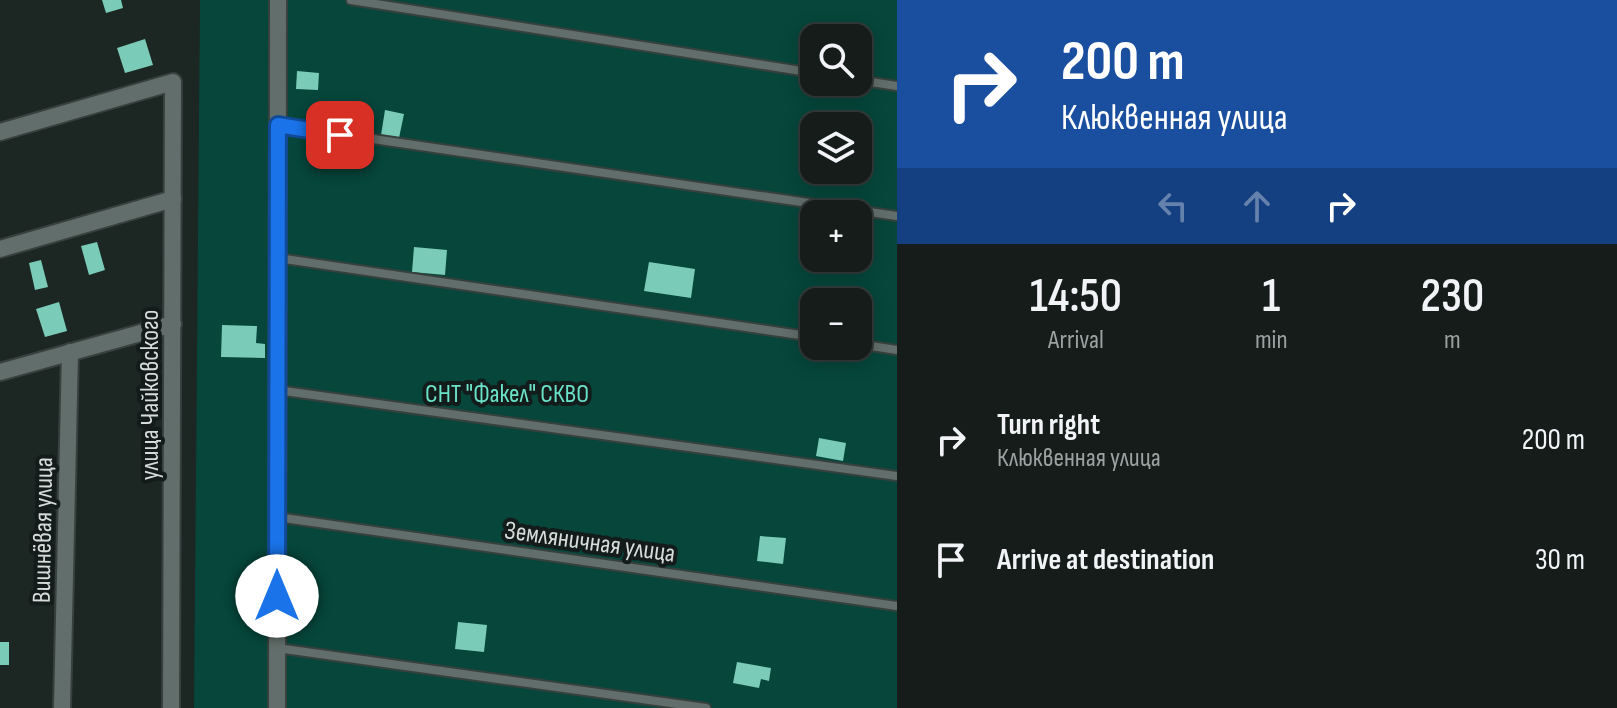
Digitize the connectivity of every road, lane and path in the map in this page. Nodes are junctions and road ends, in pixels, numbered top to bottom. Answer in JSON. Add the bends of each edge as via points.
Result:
{"nodes":[{"id":1,"x":278,"y":0,"type":"edge"},
{"id":2,"x":351,"y":0,"type":"edge"},
{"id":3,"x":800,"y":71,"type":"edge"},
{"id":4,"x":872,"y":82,"type":"edge"},
{"id":5,"x":897,"y":86,"type":"edge"},
{"id":6,"x":278,"y":125,"type":"junction"},
{"id":7,"x":0,"y":132,"type":"edge"},
{"id":8,"x":173,"y":199,"type":"junction"},
{"id":9,"x":897,"y":216,"type":"edge"},
{"id":10,"x":0,"y":249,"type":"edge"},
{"id":11,"x":278,"y":258,"type":"junction"},
{"id":12,"x":173,"y":324,"type":"junction"},
{"id":13,"x":800,"y":335,"type":"edge"},
{"id":14,"x":872,"y":346,"type":"edge"},
{"id":15,"x":897,"y":350,"type":"edge"},
{"id":16,"x":70,"y":352,"type":"junction"},
{"id":17,"x":0,"y":372,"type":"edge"},
{"id":18,"x":277,"y":390,"type":"junction"},
{"id":19,"x":897,"y":476,"type":"edge"},
{"id":20,"x":277,"y":517,"type":"junction"},
{"id":21,"x":897,"y":606,"type":"edge"},
{"id":22,"x":277,"y":648,"type":"junction"},
{"id":23,"x":62,"y":708,"type":"edge"},
{"id":24,"x":171,"y":708,"type":"edge"},
{"id":25,"x":277,"y":708,"type":"edge"},
{"id":26,"x":706,"y":708,"type":"edge"}],
"edges":[{"from":1,"to":6,"type":"street"},
{"from":2,"to":3,"type":"lane"},
{"from":4,"to":5,"type":"lane"},
{"from":6,"to":9,"type":"lane"},
{"from":6,"to":11,"type":"street"},
{"from":7,"to":8,"type":"street","name":"улица Чайковского","via":[[173,82]]},
{"from":8,"to":10,"type":"street"},
{"from":8,"to":12,"type":"street","name":"улица Чайковского"},
{"from":11,"to":13,"type":"lane"},
{"from":11,"to":18,"type":"street"},
{"from":12,"to":16,"type":"street"},
{"from":12,"to":24,"type":"street","name":"улица Чайковского"},
{"from":14,"to":15,"type":"lane"},
{"from":16,"to":17,"type":"street"},
{"from":16,"to":23,"type":"street","name":"Вишнёвая улица"},
{"from":18,"to":19,"type":"lane"},
{"from":18,"to":20,"type":"street"},
{"from":20,"to":21,"type":"lane","name":"Земляничная улица"},
{"from":20,"to":22,"type":"street"},
{"from":22,"to":25,"type":"street"},
{"from":22,"to":26,"type":"lane"}]}
